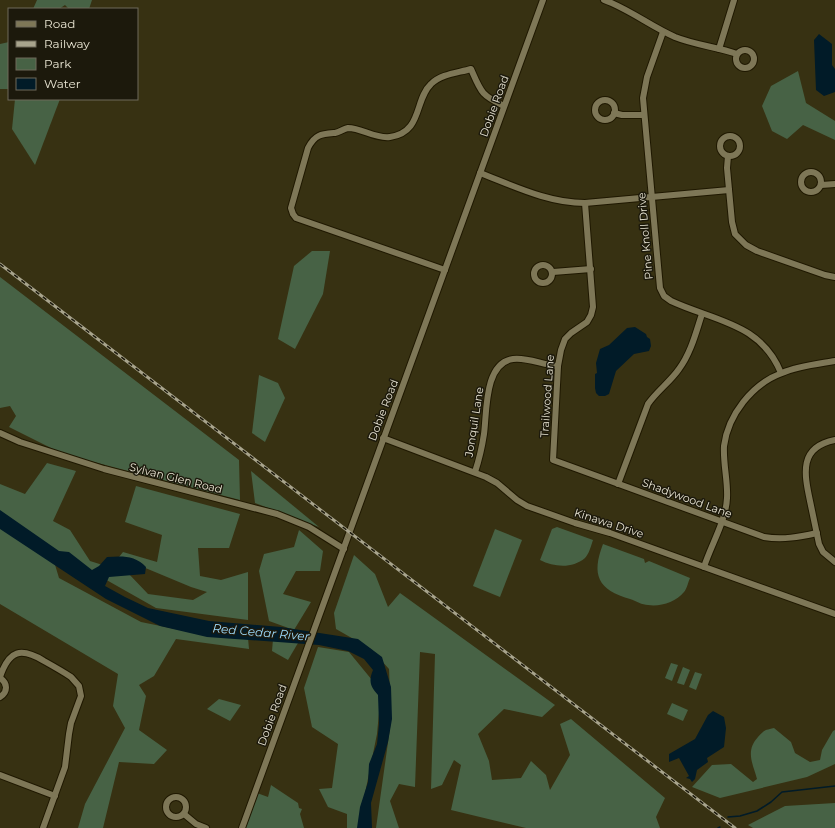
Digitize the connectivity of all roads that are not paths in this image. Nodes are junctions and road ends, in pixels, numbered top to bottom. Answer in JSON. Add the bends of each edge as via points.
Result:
{"nodes":[{"id":1,"x":543,"y":0,"type":"edge"},
{"id":2,"x":604,"y":0,"type":"edge"},
{"id":3,"x":734,"y":0,"type":"edge"},
{"id":4,"x":663,"y":32,"type":"junction"},
{"id":5,"x":719,"y":49,"type":"junction"},
{"id":6,"x":737,"y":54,"type":"dead end"},
{"id":7,"x":504,"y":106,"type":"junction"},
{"id":8,"x":614,"y":113,"type":"dead end"},
{"id":9,"x":644,"y":115,"type":"junction"},
{"id":10,"x":728,"y":156,"type":"dead end"},
{"id":11,"x":480,"y":173,"type":"junction"},
{"id":12,"x":835,"y":184,"type":"edge"},
{"id":13,"x":821,"y":185,"type":"dead end"},
{"id":14,"x":729,"y":190,"type":"junction"},
{"id":15,"x":652,"y":197,"type":"junction"},
{"id":16,"x":585,"y":203,"type":"junction"},
{"id":17,"x":591,"y":269,"type":"junction"},
{"id":18,"x":445,"y":270,"type":"junction"},
{"id":19,"x":553,"y":272,"type":"dead end"},
{"id":20,"x":835,"y":277,"type":"edge"},
{"id":21,"x":702,"y":314,"type":"junction"},
{"id":22,"x":835,"y":361,"type":"edge"},
{"id":23,"x":558,"y":366,"type":"junction"},
{"id":24,"x":781,"y":373,"type":"junction"},
{"id":25,"x":0,"y":433,"type":"edge"},
{"id":26,"x":383,"y":438,"type":"junction"},
{"id":27,"x":835,"y":440,"type":"edge"},
{"id":28,"x":553,"y":460,"type":"joint"},
{"id":29,"x":475,"y":472,"type":"junction"},
{"id":30,"x":618,"y":484,"type":"junction"},
{"id":31,"x":721,"y":522,"type":"junction"},
{"id":32,"x":817,"y":533,"type":"junction"},
{"id":33,"x":344,"y":549,"type":"junction"},
{"id":34,"x":835,"y":562,"type":"edge"},
{"id":35,"x":704,"y":567,"type":"junction"},
{"id":36,"x":835,"y":614,"type":"edge"},
{"id":37,"x":0,"y":677,"type":"edge"},
{"id":38,"x":0,"y":697,"type":"edge"},
{"id":39,"x":0,"y":775,"type":"edge"},
{"id":40,"x":55,"y":796,"type":"junction"},
{"id":41,"x":184,"y":814,"type":"dead end"},
{"id":42,"x":43,"y":828,"type":"edge"},
{"id":43,"x":206,"y":828,"type":"edge"},
{"id":44,"x":242,"y":828,"type":"edge"}],
"edges":[{"from":1,"to":7,"type":"street","name":"Dobie Road"},
{"from":2,"to":4,"type":"street"},
{"from":3,"to":5,"type":"street"},
{"from":4,"to":5,"type":"street","via":[[691,43]]},
{"from":4,"to":9,"type":"street","name":"Pine Knoll Drive","via":[[644,88]]},
{"from":5,"to":6,"type":"street"},
{"from":7,"to":11,"type":"street","name":"Dobie Road"},
{"from":7,"to":18,"type":"street","via":[[484,95],[470,69],[439,77],[430,84],[413,122],[400,134],[382,137],[348,128],[321,134],[308,148],[291,208],[296,218]]},
{"from":8,"to":9,"type":"street"},
{"from":9,"to":15,"type":"street","name":"Pine Knoll Drive"},
{"from":10,"to":14,"type":"street"},
{"from":11,"to":16,"type":"street","via":[[543,197],[568,203]]},
{"from":11,"to":18,"type":"street","name":"Dobie Road"},
{"from":12,"to":13,"type":"street"},
{"from":14,"to":15,"type":"street"},
{"from":14,"to":20,"type":"street","via":[[734,230],[742,242],[757,251]]},
{"from":15,"to":16,"type":"street"},
{"from":15,"to":21,"type":"street","name":"Pine Knoll Drive","via":[[660,288],[664,296],[671,301]]},
{"from":16,"to":17,"type":"street","name":"Trailwood Lane"},
{"from":17,"to":19,"type":"street"},
{"from":17,"to":23,"type":"street","name":"Trailwood Lane","via":[[591,315],[587,322],[565,340],[560,350]]},
{"from":18,"to":26,"type":"street","name":"Dobie Road"},
{"from":21,"to":24,"type":"street","name":"Pine Knoll Drive","via":[[745,330],[758,339],[774,358]]},
{"from":21,"to":30,"type":"street","via":[[688,354],[680,368],[648,404]]},
{"from":22,"to":24,"type":"street"},
{"from":23,"to":28,"type":"street","name":"Trailwood Lane"},
{"from":23,"to":29,"type":"street","name":"Jonquil Lane","via":[[519,358],[511,359],[498,367],[490,382],[481,450]]},
{"from":24,"to":31,"type":"street","via":[[753,392],[731,423],[724,446],[727,499]]},
{"from":25,"to":33,"type":"street","name":"Sylvan Glen Road","via":[[110,471],[283,516],[309,527]]},
{"from":26,"to":29,"type":"street","name":"Kinawa Drive"},
{"from":26,"to":33,"type":"street","name":"Dobie Road"},
{"from":27,"to":32,"type":"street","via":[[820,445],[813,451],[807,460],[805,470]]},
{"from":28,"to":30,"type":"street","name":"Shadywood Lane"},
{"from":29,"to":35,"type":"street","name":"Kinawa Drive","via":[[497,483],[527,506]]},
{"from":30,"to":31,"type":"street","name":"Shadywood Lane"},
{"from":31,"to":32,"type":"street","name":"Shadywood Lane","via":[[775,539],[791,539]]},
{"from":31,"to":35,"type":"street"},
{"from":32,"to":34,"type":"street","via":[[823,552]]},
{"from":33,"to":44,"type":"street","name":"Dobie Road"},
{"from":35,"to":36,"type":"street","name":"Kinawa Drive"},
{"from":37,"to":38,"type":"street","via":[[6,683],[6,688]]},
{"from":37,"to":40,"type":"street","via":[[8,660],[19,653],[27,653],[71,677],[79,686],[80,696],[69,734],[65,767]]},
{"from":39,"to":40,"type":"street"},
{"from":40,"to":42,"type":"street"},
{"from":41,"to":43,"type":"street"}]}
